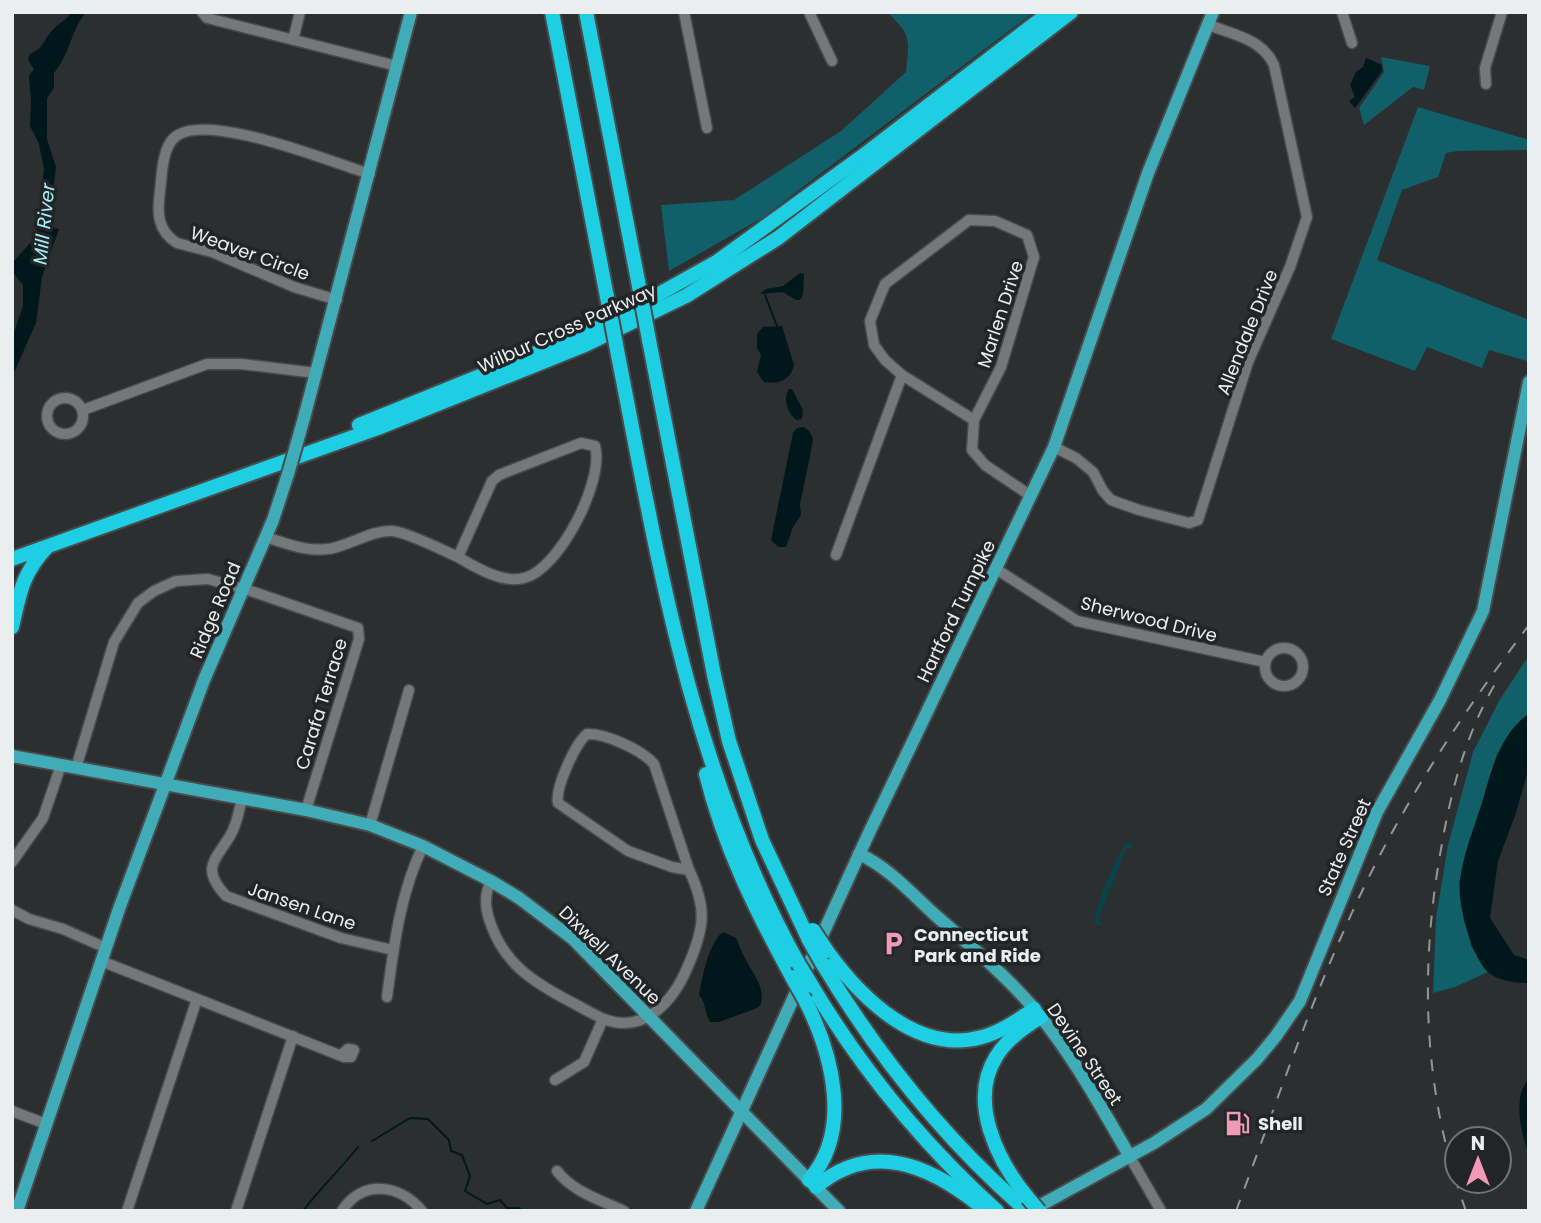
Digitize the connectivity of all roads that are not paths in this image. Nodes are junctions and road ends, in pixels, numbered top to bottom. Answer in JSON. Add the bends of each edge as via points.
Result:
{"nodes":[{"id":1,"x":202,"y":12,"type":"edge"},
{"id":2,"x":300,"y":12,"type":"edge"},
{"id":3,"x":411,"y":12,"type":"edge"},
{"id":4,"x":552,"y":12,"type":"edge"},
{"id":5,"x":586,"y":12,"type":"edge"},
{"id":6,"x":684,"y":12,"type":"edge"},
{"id":7,"x":809,"y":12,"type":"edge"},
{"id":8,"x":1050,"y":12,"type":"edge"},
{"id":9,"x":1072,"y":12,"type":"edge"},
{"id":10,"x":1342,"y":12,"type":"edge"},
{"id":11,"x":1502,"y":12,"type":"edge"},
{"id":12,"x":1211,"y":19,"type":"edge"},
{"id":13,"x":293,"y":40,"type":"junction"},
{"id":14,"x":1352,"y":43,"type":"dead end"},
{"id":15,"x":832,"y":61,"type":"dead end"},
{"id":16,"x":397,"y":66,"type":"junction"},
{"id":17,"x":1486,"y":84,"type":"dead end"},
{"id":18,"x":707,"y":128,"type":"dead end"},
{"id":19,"x":370,"y":174,"type":"junction"},
{"id":20,"x":337,"y":300,"type":"junction"},
{"id":21,"x":316,"y":373,"type":"junction"},
{"id":22,"x":902,"y":375,"type":"junction"},
{"id":23,"x":1529,"y":382,"type":"edge"},
{"id":24,"x":83,"y":410,"type":"dead end"},
{"id":25,"x":974,"y":420,"type":"junction"},
{"id":26,"x":1054,"y":447,"type":"junction"},
{"id":27,"x":1031,"y":496,"type":"junction"},
{"id":28,"x":266,"y":537,"type":"junction"},
{"id":29,"x":49,"y":545,"type":"junction"},
{"id":30,"x":12,"y":549,"type":"edge"},
{"id":31,"x":836,"y":555,"type":"dead end"},
{"id":32,"x":458,"y":556,"type":"junction"},
{"id":33,"x":12,"y":559,"type":"edge"},
{"id":34,"x":996,"y":569,"type":"junction"},
{"id":35,"x":242,"y":589,"type":"junction"},
{"id":36,"x":12,"y":627,"type":"edge"},
{"id":37,"x":1265,"y":662,"type":"dead end"},
{"id":38,"x":409,"y":690,"type":"dead end"},
{"id":39,"x":12,"y":756,"type":"edge"},
{"id":40,"x":61,"y":765,"type":"junction"},
{"id":41,"x":76,"y":768,"type":"junction"},
{"id":42,"x":166,"y":784,"type":"junction"},
{"id":43,"x":242,"y":798,"type":"junction"},
{"id":44,"x":306,"y":810,"type":"junction"},
{"id":45,"x":370,"y":825,"type":"junction"},
{"id":46,"x":423,"y":846,"type":"junction"},
{"id":47,"x":859,"y":854,"type":"junction"},
{"id":48,"x":12,"y":862,"type":"edge"},
{"id":49,"x":689,"y":870,"type":"junction"},
{"id":50,"x":491,"y":881,"type":"junction"},
{"id":51,"x":12,"y":910,"type":"edge"},
{"id":52,"x":106,"y":948,"type":"junction"},
{"id":53,"x":393,"y":950,"type":"junction"},
{"id":54,"x":825,"y":957,"type":"junction"},
{"id":55,"x":101,"y":961,"type":"junction"},
{"id":56,"x":795,"y":970,"type":"junction"},
{"id":57,"x":387,"y":997,"type":"dead end"},
{"id":58,"x":197,"y":999,"type":"junction"},
{"id":59,"x":1037,"y":1013,"type":"junction"},
{"id":60,"x":650,"y":1017,"type":"junction"},
{"id":61,"x":603,"y":1019,"type":"junction"},
{"id":62,"x":293,"y":1036,"type":"junction"},
{"id":63,"x":341,"y":1055,"type":"dead end"},
{"id":64,"x":555,"y":1080,"type":"dead end"},
{"id":65,"x":742,"y":1110,"type":"junction"},
{"id":66,"x":12,"y":1111,"type":"edge"},
{"id":67,"x":46,"y":1124,"type":"junction"},
{"id":68,"x":1130,"y":1157,"type":"junction"},
{"id":69,"x":557,"y":1171,"type":"dead end"},
{"id":70,"x":813,"y":1184,"type":"junction"},
{"id":71,"x":1026,"y":1206,"type":"edge"},
{"id":72,"x":18,"y":1211,"type":"edge"},
{"id":73,"x":127,"y":1211,"type":"edge"},
{"id":74,"x":236,"y":1211,"type":"edge"},
{"id":75,"x":342,"y":1211,"type":"edge"},
{"id":76,"x":422,"y":1211,"type":"edge"},
{"id":77,"x":624,"y":1211,"type":"edge"},
{"id":78,"x":696,"y":1211,"type":"edge"},
{"id":79,"x":839,"y":1211,"type":"edge"},
{"id":80,"x":986,"y":1211,"type":"edge"},
{"id":81,"x":997,"y":1211,"type":"edge"},
{"id":82,"x":1040,"y":1211,"type":"edge"},
{"id":83,"x":1161,"y":1211,"type":"edge"}],
"edges":[{"from":1,"to":13,"type":"street","via":[[206,18]]},
{"from":2,"to":13,"type":"street"},
{"from":3,"to":16,"type":"main road","name":"Ridge Road"},
{"from":4,"to":56,"type":"highway","bridge":true,"via":[[669,614],[700,728],[702,757],[725,837],[758,914]]},
{"from":5,"to":54,"type":"highway","bridge":true,"via":[[722,716],[771,862]]},
{"from":6,"to":18,"type":"street"},
{"from":7,"to":15,"type":"street"},
{"from":8,"to":30,"type":"highway","name":"Wilbur Cross Parkway","via":[[786,214],[718,261],[598,328],[368,421]]},
{"from":9,"to":29,"type":"highway","name":"Wilbur Cross Parkway","via":[[778,238],[686,296],[585,345],[378,428]]},
{"from":10,"to":14,"type":"street"},
{"from":11,"to":17,"type":"street","via":[[1485,68]]},
{"from":12,"to":26,"type":"main road","name":"Hartford Turnpike","via":[[1148,173]]},
{"from":12,"to":26,"type":"street","name":"Allendale Drive","via":[[1268,52],[1307,217],[1248,362],[1198,520],[1189,523],[1111,500],[1094,472]]},
{"from":13,"to":16,"type":"street"},
{"from":16,"to":19,"type":"main road","name":"Ridge Road"},
{"from":19,"to":20,"type":"main road","name":"Ridge Road"},
{"from":19,"to":20,"type":"street","name":"Weaver Circle","via":[[227,131],[180,134],[166,156],[158,211],[169,238]]},
{"from":20,"to":21,"type":"main road","name":"Ridge Road"},
{"from":21,"to":24,"type":"street","via":[[241,364],[206,365]]},
{"from":21,"to":28,"type":"main road","name":"Ridge Road","bridge":true},
{"from":22,"to":25,"type":"street","name":"Marlen Drive"},
{"from":22,"to":25,"type":"street","name":"Marlen Drive","via":[[874,345],[870,321],[885,284],[969,220],[995,221],[1027,235],[1034,257],[1002,367]]},
{"from":22,"to":31,"type":"street"},
{"from":23,"to":68,"type":"main road","name":"State Street","via":[[1483,611],[1377,812],[1300,1001],[1267,1047],[1219,1098]]},
{"from":25,"to":27,"type":"street","name":"Marlen Drive","via":[[972,450],[985,465]]},
{"from":26,"to":27,"type":"main road","name":"Hartford Turnpike"},
{"from":27,"to":34,"type":"main road","name":"Hartford Turnpike"},
{"from":28,"to":32,"type":"street","via":[[320,549],[394,531]]},
{"from":28,"to":35,"type":"main road","name":"Ridge Road"},
{"from":29,"to":33,"type":"highway","name":"Wilbur Cross Parkway"},
{"from":29,"to":36,"type":"highway","via":[[32,564]]},
{"from":32,"to":32,"type":"street","via":[[492,481],[499,475],[581,443],[596,446],[594,481],[586,503],[547,564],[531,576],[514,579],[474,567]]},
{"from":34,"to":37,"type":"street","name":"Sherwood Drive","via":[[1076,621]]},
{"from":34,"to":47,"type":"main road","name":"Hartford Turnpike"},
{"from":35,"to":41,"type":"street","name":"Carafa Terrace","via":[[208,579],[176,581],[138,603],[114,642]]},
{"from":35,"to":42,"type":"main road","name":"Ridge Road"},
{"from":35,"to":44,"type":"street","name":"Carafa Terrace","via":[[358,628],[359,639]]},
{"from":38,"to":45,"type":"street"},
{"from":39,"to":40,"type":"main road","name":"Dixwell Avenue"},
{"from":40,"to":41,"type":"main road","name":"Dixwell Avenue"},
{"from":40,"to":48,"type":"street","via":[[43,818]]},
{"from":41,"to":42,"type":"main road","name":"Dixwell Avenue"},
{"from":42,"to":43,"type":"main road","name":"Dixwell Avenue"},
{"from":42,"to":52,"type":"main road","name":"Ridge Road"},
{"from":43,"to":44,"type":"main road","name":"Dixwell Avenue"},
{"from":43,"to":53,"type":"street","name":"Jansen Lane","via":[[234,827],[212,867],[213,881],[226,895],[341,938]]},
{"from":44,"to":45,"type":"main road","name":"Dixwell Avenue"},
{"from":45,"to":46,"type":"main road","name":"Dixwell Avenue"},
{"from":46,"to":50,"type":"main road","name":"Dixwell Avenue"},
{"from":46,"to":53,"type":"street","via":[[401,905]]},
{"from":47,"to":59,"type":"main road","name":"Devine Street","via":[[875,862],[995,968]]},
{"from":47,"to":65,"type":"main road","name":"Hartford Turnpike"},
{"from":49,"to":49,"type":"street","via":[[654,764],[642,752],[587,734],[560,784],[558,803],[628,850]]},
{"from":49,"to":60,"type":"street","via":[[703,913],[700,934],[679,986]]},
{"from":50,"to":60,"type":"main road","name":"Dixwell Avenue","via":[[573,939]]},
{"from":50,"to":61,"type":"street","via":[[485,895],[490,921],[515,966],[539,985]]},
{"from":51,"to":52,"type":"street"},
{"from":52,"to":55,"type":"main road","name":"Ridge Road"},
{"from":53,"to":57,"type":"street"},
{"from":54,"to":59,"type":"highway","via":[[876,1005],[911,1028],[936,1037],[982,1037]]},
{"from":54,"to":71,"type":"highway","via":[[870,1038],[908,1088],[956,1143]]},
{"from":55,"to":58,"type":"street"},
{"from":55,"to":67,"type":"main road","name":"Ridge Road"},
{"from":56,"to":70,"type":"highway","bridge":true,"via":[[824,1048],[834,1101],[827,1150]]},
{"from":56,"to":81,"type":"highway","bridge":true,"via":[[892,1100]]},
{"from":58,"to":62,"type":"street"},
{"from":58,"to":73,"type":"street"},
{"from":59,"to":68,"type":"main road","name":"Devine Street"},
{"from":59,"to":71,"type":"highway","via":[[1001,1050],[986,1088],[987,1117],[997,1151]]},
{"from":60,"to":61,"type":"street","via":[[630,1023]]},
{"from":60,"to":65,"type":"main road","name":"Dixwell Avenue"},
{"from":61,"to":64,"type":"street","via":[[584,1062]]},
{"from":62,"to":63,"type":"street"},
{"from":62,"to":74,"type":"street"},
{"from":65,"to":70,"type":"main road","name":"Dixwell Avenue"},
{"from":65,"to":78,"type":"main road","name":"Hartford Turnpike"},
{"from":66,"to":67,"type":"street"},
{"from":67,"to":72,"type":"main road","name":"Ridge Road"},
{"from":68,"to":71,"type":"main road","name":"State Street"},
{"from":68,"to":83,"type":"street","name":"Devine Street"},
{"from":69,"to":77,"type":"street","via":[[576,1188]]},
{"from":70,"to":79,"type":"main road","name":"Dixwell Avenue"},
{"from":70,"to":80,"type":"highway","via":[[855,1166],[901,1164],[941,1178]]},
{"from":71,"to":82,"type":"highway","bridge":true},
{"from":75,"to":76,"type":"street","via":[[353,1197],[371,1188],[408,1196]]}]}
